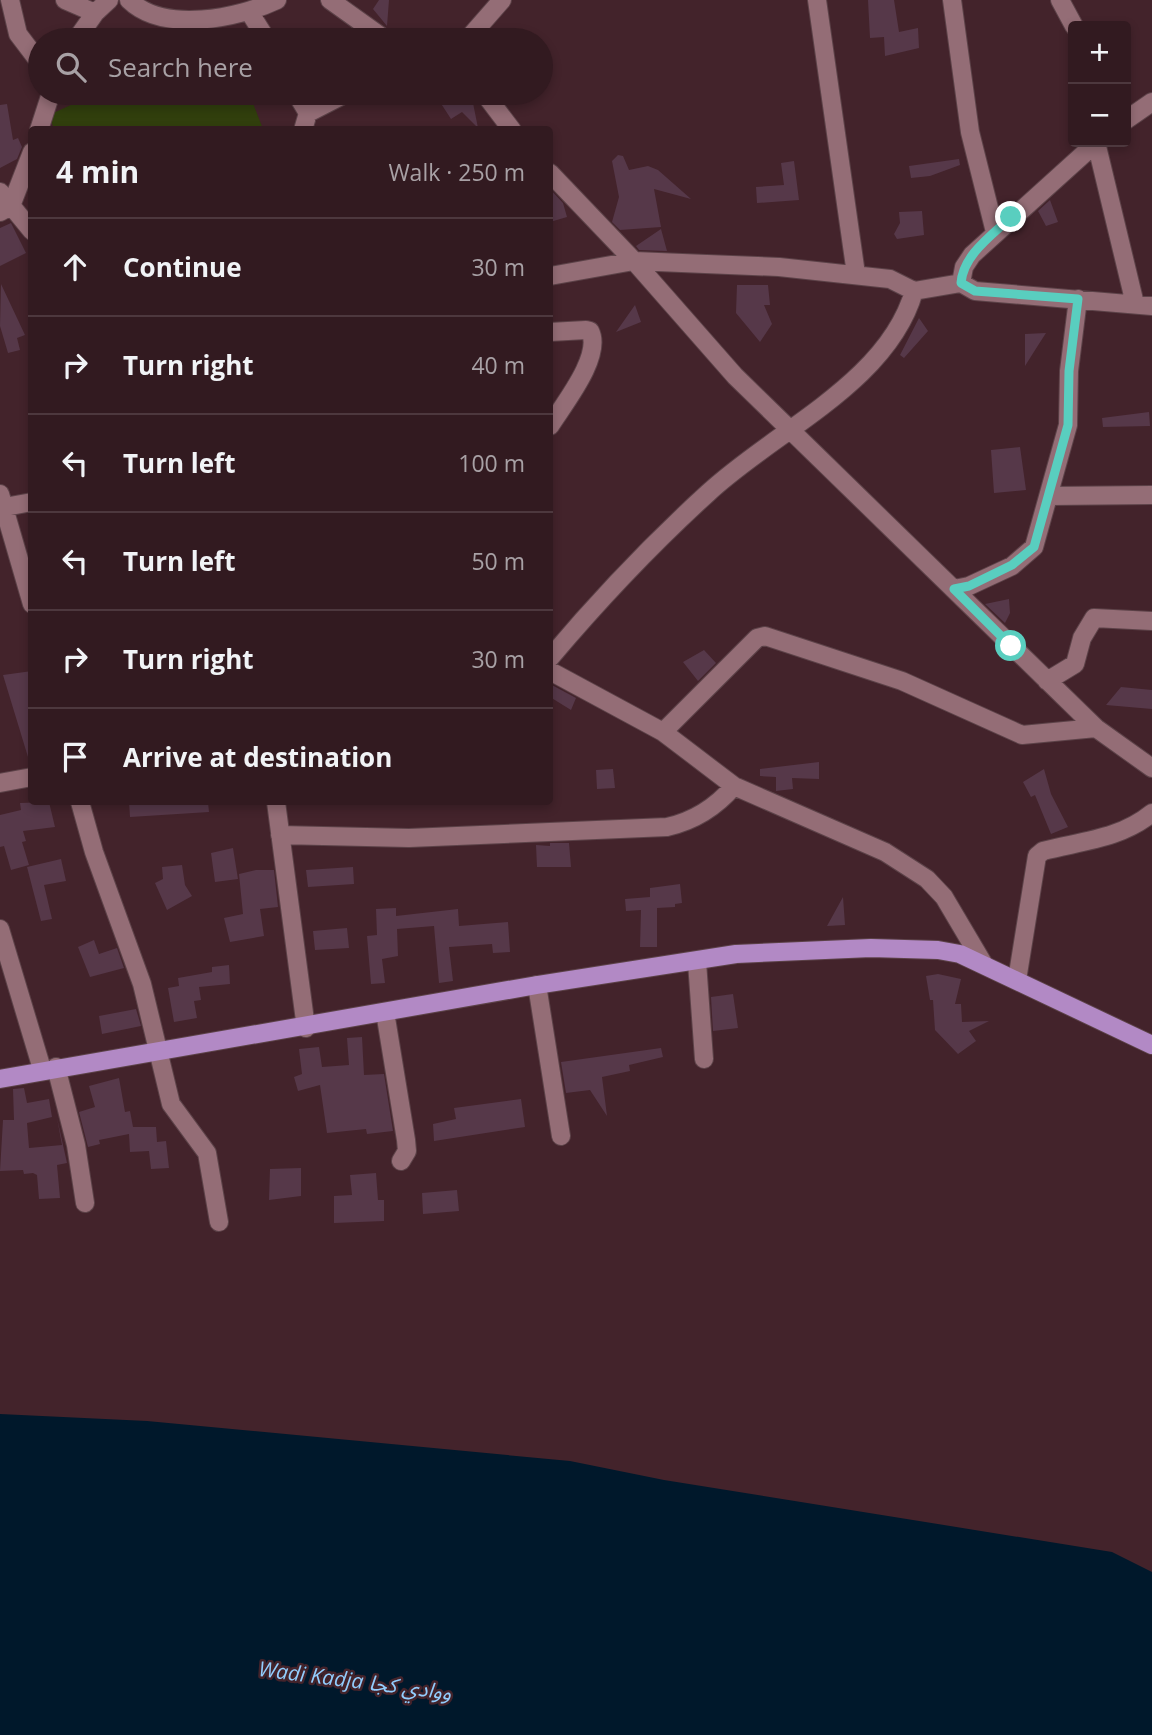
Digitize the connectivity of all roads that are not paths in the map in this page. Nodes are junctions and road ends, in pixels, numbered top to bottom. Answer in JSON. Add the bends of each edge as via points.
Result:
{"nodes":[{"id":1,"x":10,"y":0,"type":"edge"},
{"id":2,"x":65,"y":0,"type":"edge"},
{"id":3,"x":109,"y":0,"type":"edge"},
{"id":4,"x":129,"y":0,"type":"edge"},
{"id":5,"x":277,"y":0,"type":"edge"},
{"id":6,"x":330,"y":0,"type":"edge"},
{"id":7,"x":502,"y":0,"type":"edge"},
{"id":8,"x":817,"y":0,"type":"edge"},
{"id":9,"x":952,"y":0,"type":"edge"},
{"id":10,"x":1060,"y":0,"type":"edge"},
{"id":11,"x":95,"y":13,"type":"junction"},
{"id":12,"x":250,"y":13,"type":"junction"},
{"id":13,"x":1071,"y":21,"type":"edge"},
{"id":14,"x":84,"y":28,"type":"edge"},
{"id":15,"x":259,"y":28,"type":"edge"},
{"id":16,"x":369,"y":28,"type":"edge"},
{"id":17,"x":478,"y":28,"type":"edge"},
{"id":18,"x":28,"y":47,"type":"edge"},
{"id":19,"x":1152,"y":102,"type":"edge"},
{"id":20,"x":47,"y":105,"type":"edge"},
{"id":21,"x":329,"y":105,"type":"edge"},
{"id":22,"x":493,"y":105,"type":"edge"},
{"id":23,"x":1131,"y":117,"type":"edge"},
{"id":24,"x":305,"y":121,"type":"edge"},
{"id":25,"x":40,"y":126,"type":"edge"},
{"id":26,"x":509,"y":126,"type":"edge"},
{"id":27,"x":1090,"y":147,"type":"edge"},
{"id":28,"x":1097,"y":147,"type":"edge"},
{"id":29,"x":28,"y":159,"type":"edge"},
{"id":30,"x":553,"y":176,"type":"edge"},
{"id":31,"x":4,"y":203,"type":"edge"},
{"id":32,"x":28,"y":228,"type":"edge"},
{"id":33,"x":995,"y":232,"type":"junction"},
{"id":34,"x":634,"y":261,"type":"junction"},
{"id":35,"x":856,"y":274,"type":"junction"},
{"id":36,"x":553,"y":275,"type":"edge"},
{"id":37,"x":961,"y":283,"type":"junction"},
{"id":38,"x":914,"y":290,"type":"junction"},
{"id":39,"x":1078,"y":299,"type":"junction"},
{"id":40,"x":1143,"y":305,"type":"edge"},
{"id":41,"x":553,"y":331,"type":"edge"},
{"id":42,"x":553,"y":421,"type":"edge"},
{"id":43,"x":789,"y":429,"type":"junction"},
{"id":44,"x":1152,"y":495,"type":"edge"},
{"id":45,"x":1049,"y":496,"type":"junction"},
{"id":46,"x":28,"y":502,"type":"edge"},
{"id":47,"x":2,"y":503,"type":"edge"},
{"id":48,"x":954,"y":589,"type":"junction"},
{"id":49,"x":28,"y":591,"type":"edge"},
{"id":50,"x":1152,"y":621,"type":"edge"},
{"id":51,"x":553,"y":654,"type":"edge"},
{"id":52,"x":553,"y":673,"type":"edge"},
{"id":53,"x":1047,"y":681,"type":"junction"},
{"id":54,"x":1096,"y":728,"type":"junction"},
{"id":55,"x":663,"y":732,"type":"junction"},
{"id":56,"x":1152,"y":768,"type":"edge"},
{"id":57,"x":28,"y":778,"type":"edge"},
{"id":58,"x":0,"y":783,"type":"edge"},
{"id":59,"x":734,"y":786,"type":"junction"},
{"id":60,"x":81,"y":805,"type":"edge"},
{"id":61,"x":276,"y":805,"type":"edge"},
{"id":62,"x":1152,"y":813,"type":"edge"},
{"id":63,"x":280,"y":835,"type":"junction"},
{"id":64,"x":0,"y":929,"type":"edge"},
{"id":65,"x":696,"y":962,"type":"junction"},
{"id":66,"x":984,"y":963,"type":"junction"},
{"id":67,"x":1017,"y":980,"type":"junction"},
{"id":68,"x":537,"y":985,"type":"junction"},
{"id":69,"x":385,"y":1012,"type":"junction"},
{"id":70,"x":306,"y":1028,"type":"junction"},
{"id":71,"x":1152,"y":1045,"type":"edge"},
{"id":72,"x":161,"y":1052,"type":"junction"},
{"id":73,"x":704,"y":1059,"type":"dead end"},
{"id":74,"x":49,"y":1068,"type":"junction"},
{"id":75,"x":0,"y":1079,"type":"edge"},
{"id":76,"x":561,"y":1136,"type":"dead end"},
{"id":77,"x":401,"y":1161,"type":"dead end"},
{"id":78,"x":85,"y":1203,"type":"dead end"},
{"id":79,"x":219,"y":1222,"type":"dead end"}],
"edges":[{"from":1,"to":18,"type":"street","via":[[18,34]]},
{"from":2,"to":11,"type":"street"},
{"from":3,"to":11,"type":"street"},
{"from":4,"to":12,"type":"street","via":[[158,16],[186,19]]},
{"from":5,"to":12,"type":"street"},
{"from":6,"to":16,"type":"street"},
{"from":7,"to":17,"type":"street"},
{"from":8,"to":35,"type":"street"},
{"from":9,"to":33,"type":"street","via":[[970,132]]},
{"from":10,"to":13,"type":"street"},
{"from":11,"to":14,"type":"street"},
{"from":12,"to":15,"type":"street"},
{"from":19,"to":23,"type":"street"},
{"from":20,"to":25,"type":"street"},
{"from":21,"to":24,"type":"street"},
{"from":22,"to":26,"type":"street"},
{"from":27,"to":33,"type":"street"},
{"from":28,"to":40,"type":"street"},
{"from":29,"to":31,"type":"street"},
{"from":30,"to":34,"type":"street"},
{"from":31,"to":32,"type":"street"},
{"from":33,"to":37,"type":"street","via":[[964,267]]},
{"from":34,"to":35,"type":"street"},
{"from":34,"to":36,"type":"street"},
{"from":34,"to":43,"type":"street","via":[[726,366]]},
{"from":35,"to":38,"type":"street","via":[[890,279]]},
{"from":37,"to":38,"type":"street"},
{"from":37,"to":39,"type":"street","via":[[975,291]]},
{"from":38,"to":43,"type":"street","via":[[886,346],[873,361]]},
{"from":39,"to":40,"type":"street"},
{"from":39,"to":45,"type":"street","via":[[1068,425]]},
{"from":41,"to":42,"type":"street","via":[[590,331],[594,344],[583,374]]},
{"from":43,"to":48,"type":"street"},
{"from":43,"to":51,"type":"street","via":[[709,492],[598,601]]},
{"from":44,"to":45,"type":"street"},
{"from":45,"to":48,"type":"street","via":[[1034,547],[1012,565]]},
{"from":46,"to":47,"type":"street"},
{"from":47,"to":49,"type":"street"},
{"from":48,"to":53,"type":"street"},
{"from":50,"to":53,"type":"street","via":[[1094,618],[1075,664]]},
{"from":52,"to":55,"type":"street"},
{"from":53,"to":54,"type":"street"},
{"from":54,"to":55,"type":"street","via":[[1022,735],[902,681],[765,636],[757,638],[712,680]]},
{"from":54,"to":56,"type":"street"},
{"from":55,"to":59,"type":"street"},
{"from":57,"to":58,"type":"street"},
{"from":59,"to":63,"type":"street","via":[[715,805],[685,823],[667,827],[409,838]]},
{"from":59,"to":66,"type":"street","via":[[885,852],[927,879],[944,897]]},
{"from":60,"to":72,"type":"street","via":[[131,946]]},
{"from":61,"to":63,"type":"street"},
{"from":62,"to":67,"type":"street","via":[[1119,834],[1037,856]]},
{"from":63,"to":70,"type":"street"},
{"from":64,"to":74,"type":"street"},
{"from":65,"to":66,"type":"main road","via":[[736,954],[871,948],[939,950]]},
{"from":65,"to":68,"type":"main road"},
{"from":65,"to":73,"type":"street"},
{"from":66,"to":67,"type":"main road"},
{"from":67,"to":71,"type":"main road"},
{"from":68,"to":69,"type":"main road"},
{"from":68,"to":76,"type":"street"},
{"from":69,"to":70,"type":"main road"},
{"from":69,"to":77,"type":"street","via":[[406,1140],[407,1151]]},
{"from":70,"to":72,"type":"main road"},
{"from":72,"to":74,"type":"main road"},
{"from":72,"to":79,"type":"street","via":[[171,1104],[207,1153]]},
{"from":74,"to":75,"type":"main road"},
{"from":74,"to":78,"type":"street","via":[[76,1145]]}]}
